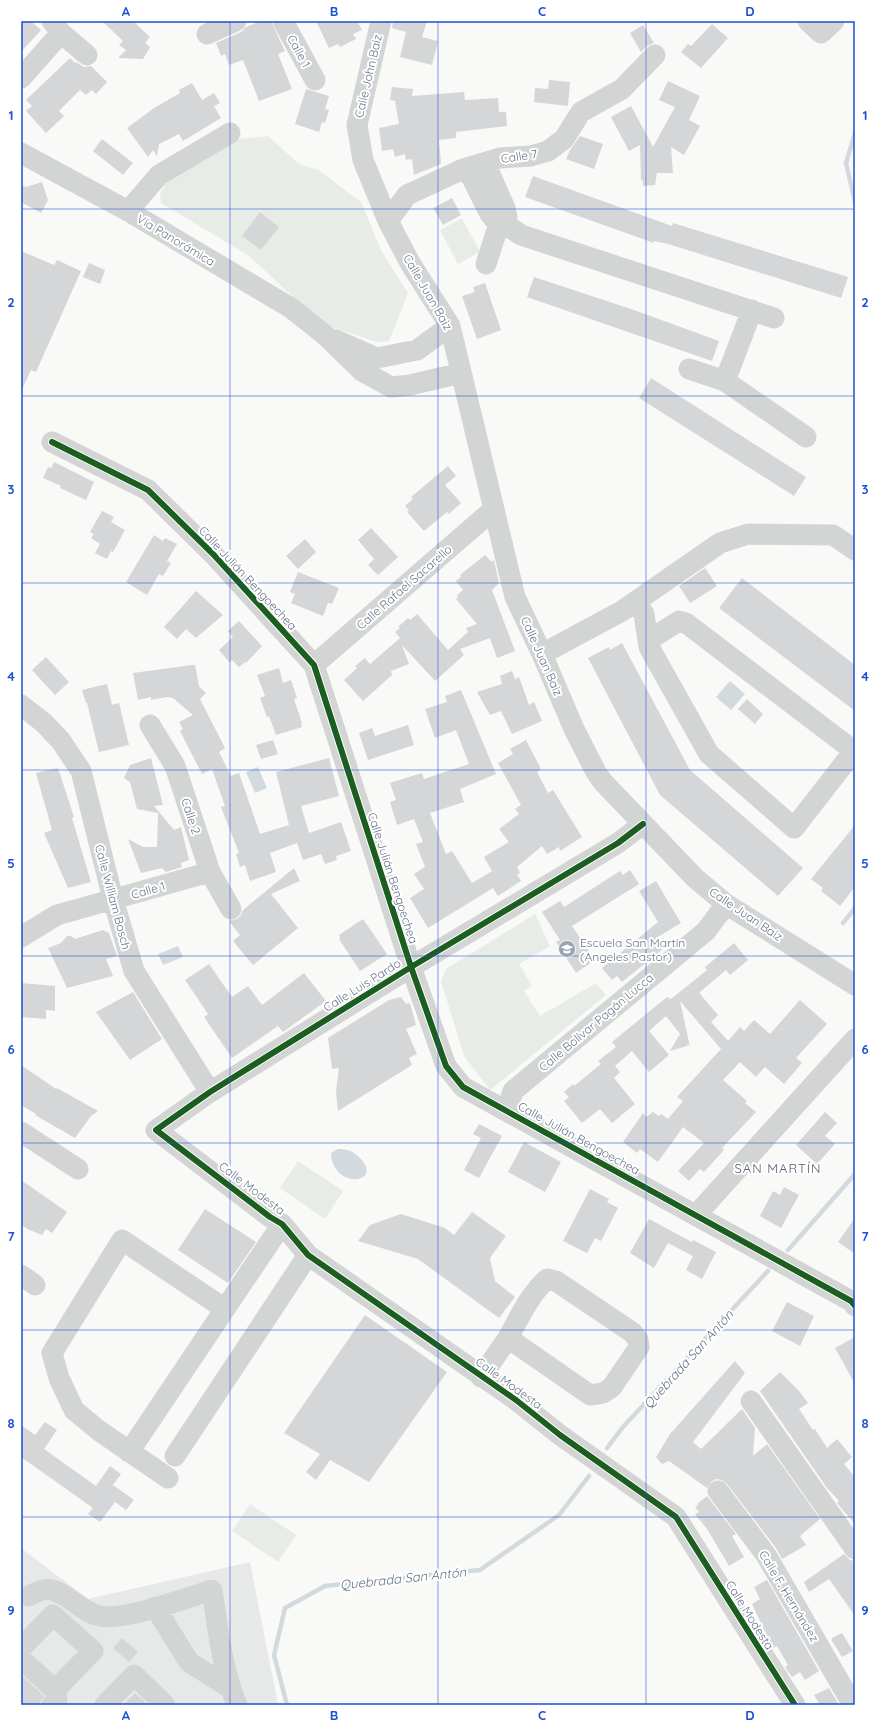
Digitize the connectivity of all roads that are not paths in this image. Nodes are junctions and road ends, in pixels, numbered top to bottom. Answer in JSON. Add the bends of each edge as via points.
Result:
{"nodes":[{"id":1,"x":236,"y":21,"type":"edge"},
{"id":2,"x":283,"y":21,"type":"edge"},
{"id":3,"x":381,"y":21,"type":"edge"},
{"id":4,"x":56,"y":27,"type":"edge"},
{"id":5,"x":207,"y":34,"type":"dead end"},
{"id":6,"x":87,"y":55,"type":"dead end"},
{"id":7,"x":654,"y":55,"type":"dead end"},
{"id":8,"x":21,"y":78,"type":"edge"},
{"id":9,"x":314,"y":80,"type":"dead end"},
{"id":10,"x":230,"y":133,"type":"dead end"},
{"id":11,"x":21,"y":154,"type":"edge"},
{"id":12,"x":476,"y":165,"type":"junction"},
{"id":13,"x":128,"y":211,"type":"junction"},
{"id":14,"x":388,"y":221,"type":"junction"},
{"id":15,"x":505,"y":224,"type":"junction"},
{"id":16,"x":486,"y":264,"type":"dead end"},
{"id":17,"x":752,"y":310,"type":"junction"},
{"id":18,"x":774,"y":318,"type":"dead end"},
{"id":19,"x":442,"y":331,"type":"junction"},
{"id":20,"x":325,"y":335,"type":"junction"},
{"id":21,"x":405,"y":353,"type":"junction"},
{"id":22,"x":689,"y":369,"type":"dead end"},
{"id":23,"x":461,"y":373,"type":"junction"},
{"id":24,"x":725,"y":381,"type":"junction"},
{"id":25,"x":397,"y":387,"type":"junction"},
{"id":26,"x":806,"y":437,"type":"dead end"},
{"id":27,"x":52,"y":442,"type":"dead end"},
{"id":28,"x":494,"y":509,"type":"junction"},
{"id":29,"x":855,"y":550,"type":"edge"},
{"id":30,"x":629,"y":607,"type":"junction"},
{"id":31,"x":649,"y":640,"type":"junction"},
{"id":32,"x":542,"y":654,"type":"junction"},
{"id":33,"x":314,"y":666,"type":"junction"},
{"id":34,"x":22,"y":709,"type":"edge"},
{"id":35,"x":150,"y":725,"type":"dead end"},
{"id":36,"x":643,"y":824,"type":"junction"},
{"id":37,"x":210,"y":872,"type":"junction"},
{"id":38,"x":113,"y":899,"type":"junction"},
{"id":39,"x":726,"y":904,"type":"junction"},
{"id":40,"x":231,"y":909,"type":"dead end"},
{"id":41,"x":21,"y":937,"type":"edge"},
{"id":42,"x":411,"y":968,"type":"junction"},
{"id":43,"x":855,"y":985,"type":"edge"},
{"id":44,"x":855,"y":1038,"type":"edge"},
{"id":45,"x":210,"y":1092,"type":"junction"},
{"id":46,"x":507,"y":1110,"type":"junction"},
{"id":47,"x":156,"y":1130,"type":"joint"},
{"id":48,"x":21,"y":1132,"type":"edge"},
{"id":49,"x":78,"y":1169,"type":"dead end"},
{"id":50,"x":696,"y":1215,"type":"junction"},
{"id":51,"x":282,"y":1224,"type":"junction"},
{"id":52,"x":308,"y":1255,"type":"junction"},
{"id":53,"x":855,"y":1306,"type":"edge"},
{"id":54,"x":225,"y":1309,"type":"junction"},
{"id":55,"x":508,"y":1338,"type":"junction"},
{"id":56,"x":481,"y":1377,"type":"junction"},
{"id":57,"x":751,"y":1401,"type":"dead end"},
{"id":58,"x":130,"y":1452,"type":"junction"},
{"id":59,"x":175,"y":1456,"type":"dead end"},
{"id":60,"x":168,"y":1478,"type":"dead end"},
{"id":61,"x":718,"y":1491,"type":"dead end"},
{"id":62,"x":855,"y":1549,"type":"edge"},
{"id":63,"x":24,"y":1599,"type":"edge"},
{"id":64,"x":155,"y":1607,"type":"junction"},
{"id":65,"x":21,"y":1644,"type":"edge"},
{"id":66,"x":21,"y":1659,"type":"edge"},
{"id":67,"x":234,"y":1697,"type":"edge"},
{"id":68,"x":54,"y":1698,"type":"edge"},
{"id":69,"x":105,"y":1705,"type":"edge"},
{"id":70,"x":165,"y":1705,"type":"edge"},
{"id":71,"x":795,"y":1705,"type":"edge"},
{"id":72,"x":853,"y":1705,"type":"edge"}],
"edges":[{"from":1,"to":5,"type":"street"},
{"from":2,"to":9,"type":"street","name":"Calle 1"},
{"from":3,"to":14,"type":"street","name":"Calle John Baiz","via":[[357,125],[363,160]]},
{"from":4,"to":6,"type":"street"},
{"from":4,"to":8,"type":"street"},
{"from":7,"to":12,"type":"street","name":"Calle 7","via":[[622,89],[581,112],[564,139],[548,151],[531,156],[500,158]]},
{"from":10,"to":13,"type":"street","via":[[159,175]]},
{"from":11,"to":13,"type":"street","name":"Vía Panorámica"},
{"from":12,"to":14,"type":"street","name":"Calle 7","via":[[407,194]]},
{"from":12,"to":15,"type":"street","via":[[490,214],[497,222]]},
{"from":13,"to":20,"type":"street","name":"Vía Panorámica","via":[[291,308]]},
{"from":14,"to":19,"type":"street","name":"Calle Juan Baiz"},
{"from":15,"to":16,"type":"street","via":[[496,233]]},
{"from":15,"to":17,"type":"street","via":[[521,235]]},
{"from":17,"to":18,"type":"street"},
{"from":17,"to":24,"type":"street"},
{"from":19,"to":20,"type":"street","via":[[399,344],[376,346],[344,334]]},
{"from":19,"to":21,"type":"street","name":"Vía Panorámica","via":[[417,350]]},
{"from":19,"to":23,"type":"street","name":"Calle Juan Baiz"},
{"from":20,"to":21,"type":"street","name":"Vía Panorámica","via":[[377,358]]},
{"from":20,"to":25,"type":"street","name":"Vía Panorámica","via":[[362,371],[390,386]]},
{"from":21,"to":25,"type":"street","via":[[396,371]]},
{"from":22,"to":24,"type":"street"},
{"from":23,"to":25,"type":"street"},
{"from":23,"to":28,"type":"street","name":"Calle Juan Baiz"},
{"from":24,"to":26,"type":"street"},
{"from":27,"to":33,"type":"street","name":"Calle Julián Bengoechea","via":[[148,490],[213,554]]},
{"from":28,"to":32,"type":"street","name":"Calle Juan Baiz","via":[[515,597]]},
{"from":28,"to":33,"type":"street","name":"Calle Rafael Sacarello"},
{"from":29,"to":30,"type":"street","via":[[833,535],[748,534],[720,543]]},
{"from":30,"to":31,"type":"street","via":[[630,622]]},
{"from":30,"to":32,"type":"street"},
{"from":31,"to":31,"type":"street","via":[[649,647],[709,754],[794,828],[854,751],[686,623],[680,621]]},
{"from":32,"to":36,"type":"street","name":"Calle Juan Baiz","via":[[574,729],[596,772]]},
{"from":33,"to":42,"type":"street","name":"Calle Julián Bengoechea"},
{"from":34,"to":38,"type":"street","name":"Calle William Bosch","via":[[44,723],[62,741],[80,771]]},
{"from":35,"to":37,"type":"street","name":"Calle 2","via":[[175,766]]},
{"from":36,"to":39,"type":"street","name":"Calle Juan Baiz","via":[[695,878]]},
{"from":36,"to":42,"type":"street","name":"Calle Luis Pardo","via":[[618,843]]},
{"from":37,"to":38,"type":"street","name":"Calle 1"},
{"from":37,"to":40,"type":"street","name":"Calle 2"},
{"from":38,"to":41,"type":"street","name":"Calle 1","via":[[57,915]]},
{"from":38,"to":45,"type":"street","name":"Calle William Bosch","via":[[134,971]]},
{"from":39,"to":43,"type":"street","name":"Calle Juan Baiz"},
{"from":39,"to":46,"type":"street","name":"Calle Bolívar Pagán Lucca","via":[[706,931],[513,1090]]},
{"from":42,"to":45,"type":"street","name":"Calle Luis Pardo"},
{"from":42,"to":46,"type":"street","name":"Calle Julián Bengoechea","via":[[446,1066],[463,1087]]},
{"from":44,"to":50,"type":"street"},
{"from":45,"to":47,"type":"street","name":"Calle Luis Pardo"},
{"from":46,"to":50,"type":"street","name":"Calle Julián Bengoechea"},
{"from":47,"to":51,"type":"street","name":"Calle Modesta"},
{"from":48,"to":49,"type":"street"},
{"from":50,"to":53,"type":"street","name":"Calle Julián Bengoechea"},
{"from":51,"to":52,"type":"street","name":"Calle Modesta"},
{"from":51,"to":54,"type":"street"},
{"from":52,"to":56,"type":"street","name":"Calle Modesta"},
{"from":52,"to":59,"type":"street"},
{"from":54,"to":58,"type":"street"},
{"from":54,"to":58,"type":"street","via":[[122,1240],[52,1353],[59,1378],[74,1410]]},
{"from":55,"to":55,"type":"street","via":[[590,1395],[603,1393],[612,1387],[639,1347],[633,1332],[556,1281],[547,1278]]},
{"from":55,"to":56,"type":"street"},
{"from":56,"to":71,"type":"street","name":"Calle Modesta","via":[[676,1517]]},
{"from":57,"to":62,"type":"street"},
{"from":58,"to":60,"type":"street"},
{"from":61,"to":72,"type":"street","name":"Calle F. Hernández","via":[[766,1555]]},
{"from":63,"to":64,"type":"street","via":[[43,1590],[53,1590],[100,1617],[124,1615]]},
{"from":64,"to":67,"type":"street","via":[[189,1662]]},
{"from":64,"to":67,"type":"street","via":[[212,1590],[221,1647]]},
{"from":65,"to":68,"type":"street","via":[[24,1645],[53,1615],[93,1651]]},
{"from":66,"to":68,"type":"street"},
{"from":69,"to":70,"type":"street","via":[[134,1675]]}]}
